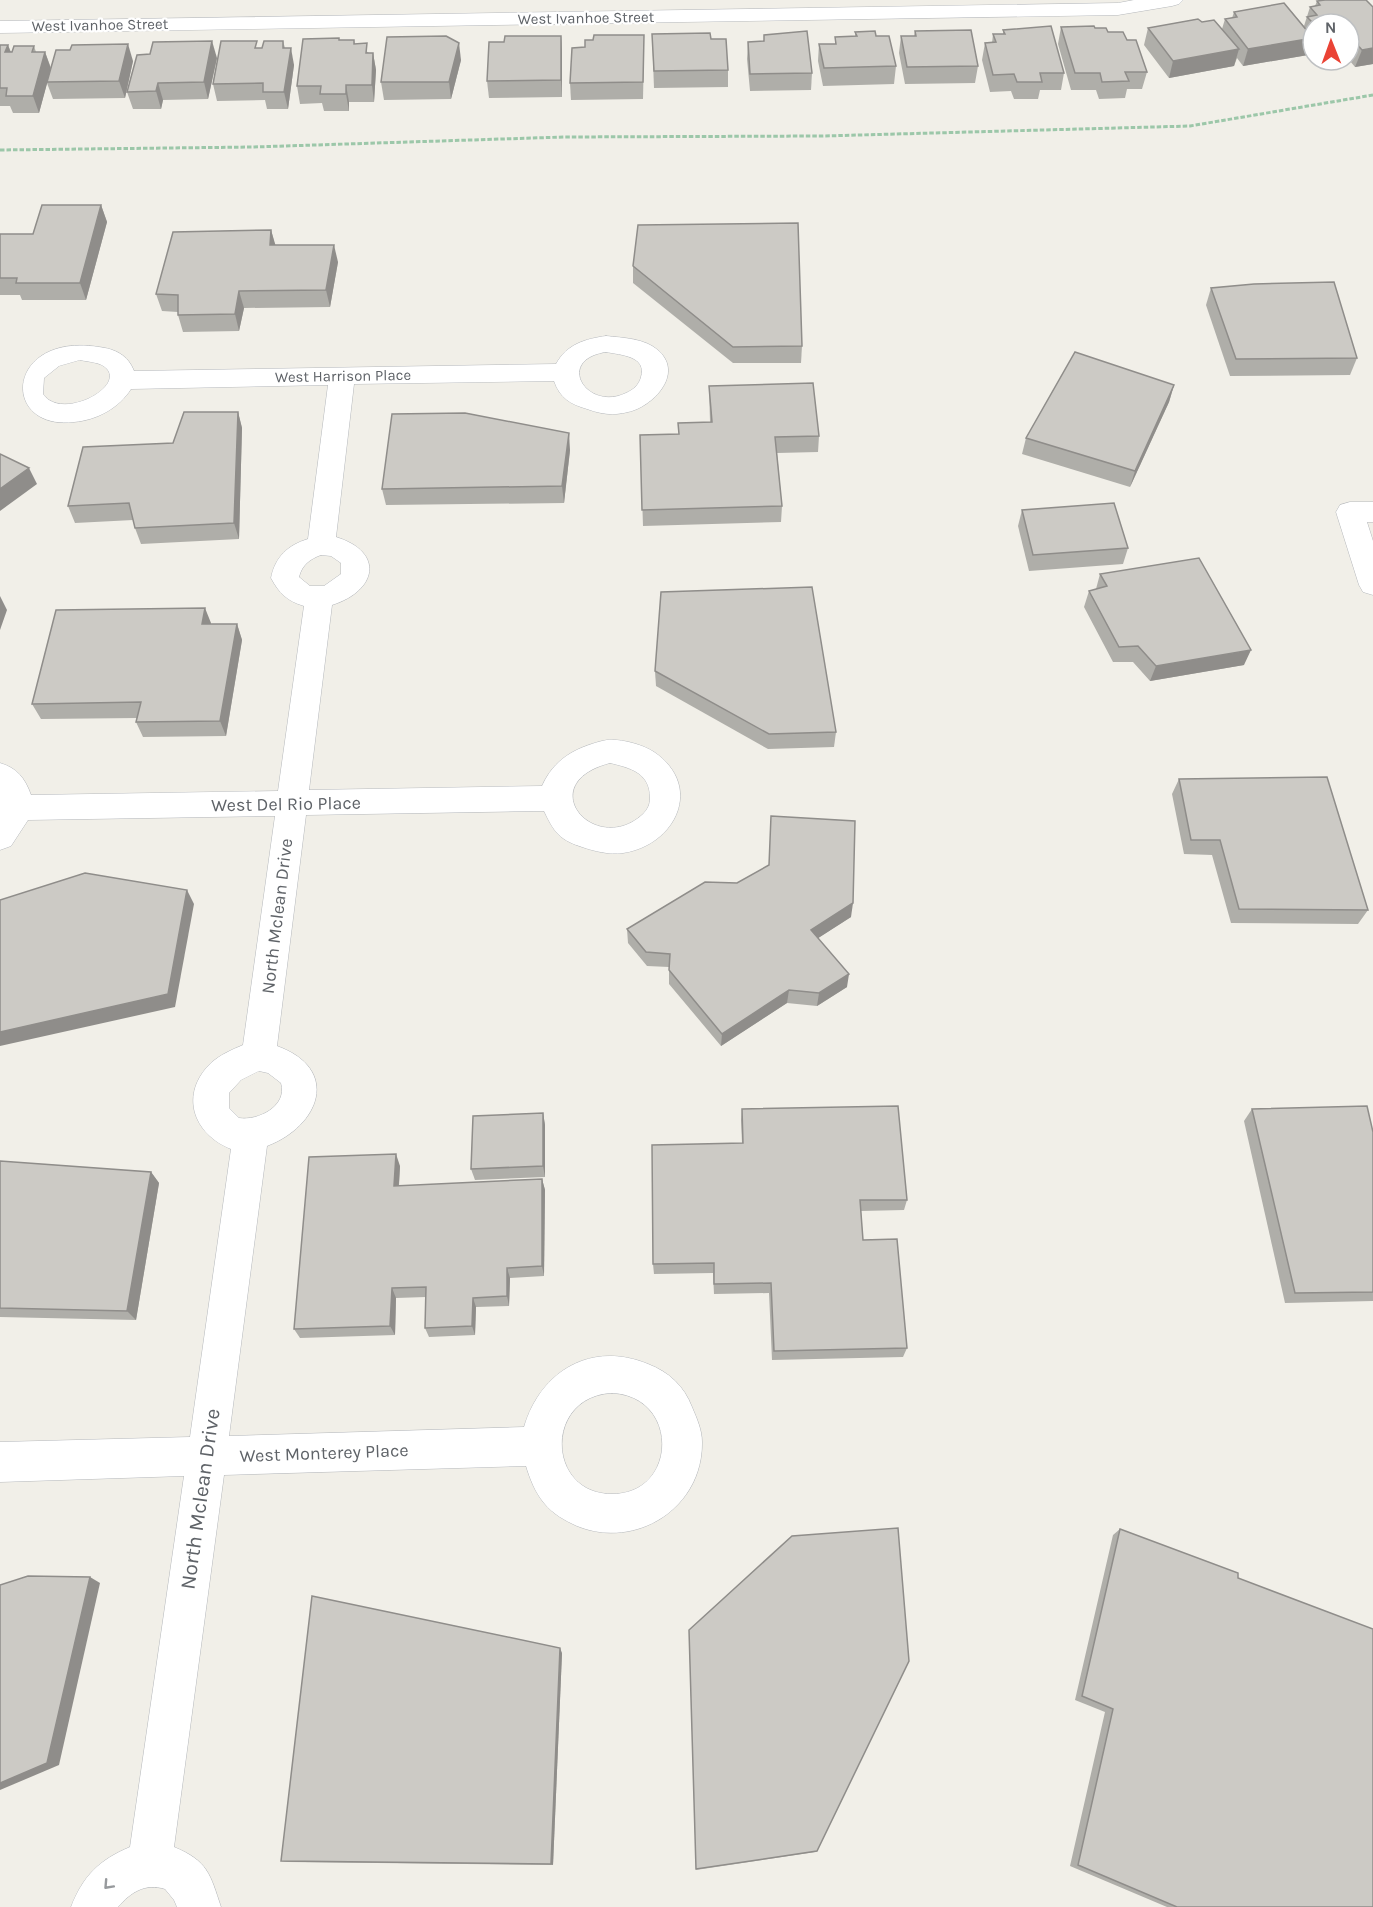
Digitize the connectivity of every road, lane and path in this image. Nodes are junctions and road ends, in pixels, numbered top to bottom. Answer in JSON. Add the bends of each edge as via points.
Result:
{"nodes":[{"id":1,"x":1172,"y":0,"type":"edge"},
{"id":2,"x":86,"y":6,"type":"dead end"},
{"id":3,"x":74,"y":26,"type":"junction"},
{"id":4,"x":0,"y":27,"type":"edge"},
{"id":5,"x":1373,"y":95,"type":"edge"},
{"id":6,"x":0,"y":150,"type":"edge"},
{"id":7,"x":564,"y":372,"type":"dead end"},
{"id":8,"x":342,"y":376,"type":"junction"},
{"id":9,"x":123,"y":380,"type":"dead end"},
{"id":10,"x":1361,"y":512,"type":"edge"},
{"id":11,"x":321,"y":545,"type":"junction"},
{"id":12,"x":1373,"y":585,"type":"edge"},
{"id":13,"x":319,"y":597,"type":"junction"},
{"id":14,"x":0,"y":775,"type":"edge"},
{"id":15,"x":555,"y":798,"type":"dead end"},
{"id":16,"x":291,"y":804,"type":"junction"},
{"id":17,"x":17,"y":808,"type":"junction"},
{"id":18,"x":0,"y":837,"type":"edge"},
{"id":19,"x":259,"y":1056,"type":"junction"},
{"id":20,"x":251,"y":1135,"type":"junction"},
{"id":21,"x":541,"y":1446,"type":"dead end"},
{"id":22,"x":206,"y":1456,"type":"junction"},
{"id":23,"x":0,"y":1462,"type":"edge"},
{"id":24,"x":150,"y":1863,"type":"junction"},
{"id":25,"x":93,"y":1907,"type":"edge"},
{"id":26,"x":199,"y":1907,"type":"edge"}],
"edges":[{"from":1,"to":3,"type":"street","name":"West Ivanhoe Street","via":[[1118,9]]},
{"from":2,"to":3,"type":"street"},
{"from":3,"to":4,"type":"street","name":"West Ivanhoe Street"},
{"from":5,"to":6,"type":"path","via":[[1190,126]]},
{"from":7,"to":8,"type":"street","name":"West Harrison Place"},
{"from":8,"to":9,"type":"street","name":"West Harrison Place"},
{"from":8,"to":11,"type":"street"},
{"from":10,"to":12,"type":"street"},
{"from":11,"to":13,"type":"street","via":[[290,560],[285,578],[296,592]]},
{"from":11,"to":13,"type":"street","via":[[343,548],[356,561],[357,569],[341,591]]},
{"from":13,"to":16,"type":"street","name":"North Mclean Drive"},
{"from":14,"to":17,"type":"street","via":[[16,793]]},
{"from":15,"to":16,"type":"street","name":"West Del Rio Place"},
{"from":16,"to":17,"type":"street","name":"West Del Rio Place"},
{"from":16,"to":19,"type":"street","name":"North Mclean Drive"},
{"from":17,"to":18,"type":"street"},
{"from":19,"to":20,"type":"street","via":[[284,1062],[298,1081],[299,1093],[289,1116],[265,1133]]},
{"from":19,"to":20,"type":"street","via":[[244,1059],[219,1077],[211,1104],[214,1117],[223,1127]]},
{"from":20,"to":22,"type":"street","name":"North Mclean Drive"},
{"from":21,"to":22,"type":"street","name":"West Monterey Place"},
{"from":22,"to":23,"type":"street","name":"West Monterey Place"},
{"from":22,"to":24,"type":"street","name":"North Mclean Drive"},
{"from":24,"to":25,"type":"street","one_way":true,"via":[[130,1868],[111,1880]]},
{"from":24,"to":26,"type":"street","via":[[167,1865],[181,1873],[193,1886]]}]}
